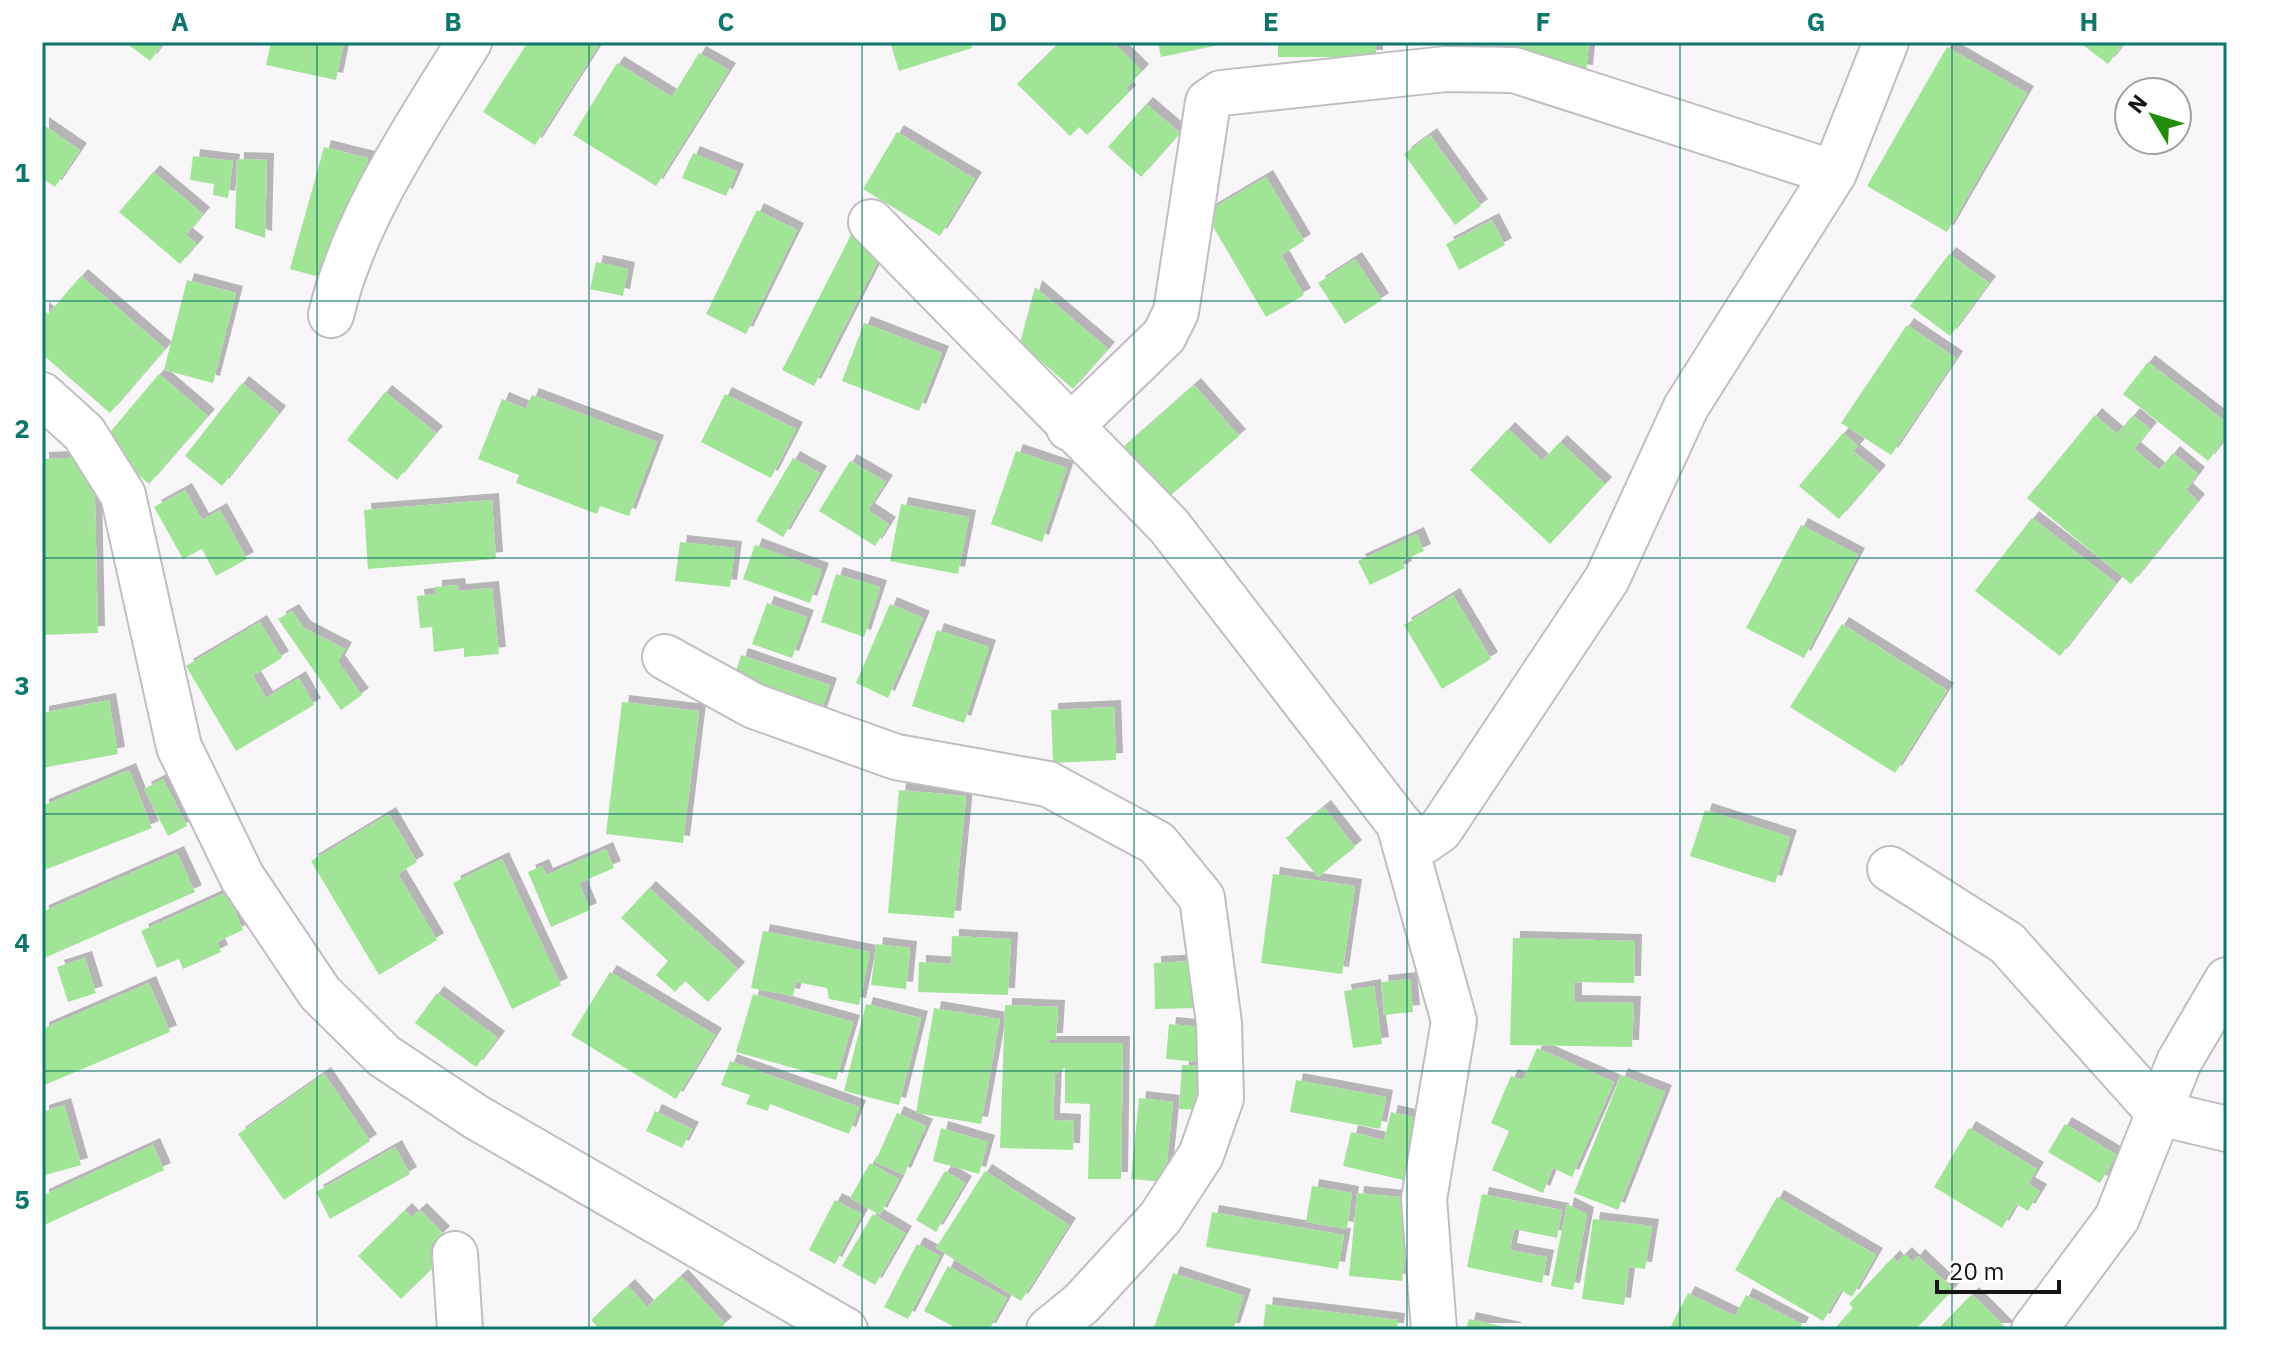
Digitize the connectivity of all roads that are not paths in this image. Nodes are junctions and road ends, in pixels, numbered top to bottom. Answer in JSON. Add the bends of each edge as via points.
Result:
{"nodes":[{"id":1,"x":469,"y":42,"type":"edge"},
{"id":2,"x":1886,"y":42,"type":"edge"},
{"id":3,"x":1834,"y":173,"type":"junction"},
{"id":4,"x":871,"y":222,"type":"dead end"},
{"id":5,"x":331,"y":315,"type":"dead end"},
{"id":6,"x":42,"y":395,"type":"edge"},
{"id":7,"x":1069,"y":428,"type":"junction"},
{"id":8,"x":665,"y":657,"type":"dead end"},
{"id":9,"x":1399,"y":824,"type":"junction"},
{"id":10,"x":1890,"y":869,"type":"dead end"},
{"id":11,"x":2227,"y":980,"type":"edge"},
{"id":12,"x":2159,"y":1113,"type":"junction"},
{"id":13,"x":2227,"y":1129,"type":"edge"},
{"id":14,"x":455,"y":1254,"type":"dead end"},
{"id":15,"x":460,"y":1330,"type":"edge"},
{"id":16,"x":845,"y":1330,"type":"edge"},
{"id":17,"x":1049,"y":1330,"type":"edge"},
{"id":18,"x":1434,"y":1330,"type":"edge"},
{"id":19,"x":2034,"y":1330,"type":"edge"}],
"edges":[{"from":1,"to":5,"type":"street","via":[[410,138],[344,264]]},
{"from":2,"to":3,"type":"street"},
{"from":3,"to":7,"type":"street","via":[[1514,70],[1446,69],[1221,93],[1208,102],[1176,312],[1164,336]]},
{"from":3,"to":9,"type":"street","via":[[1686,407],[1607,579],[1440,830],[1424,841]]},
{"from":4,"to":7,"type":"street"},
{"from":6,"to":16,"type":"street","via":[[84,433],[123,495],[179,747],[242,877],[320,993],[384,1056],[476,1117]]},
{"from":7,"to":9,"type":"street","via":[[1169,526]]},
{"from":8,"to":17,"type":"street","via":[[754,706],[896,757],[1048,784],[1157,843],[1202,898],[1219,1023],[1221,1098],[1201,1155],[1160,1218],[1082,1303]]},
{"from":9,"to":18,"type":"street","via":[[1454,1021],[1424,1199]]},
{"from":10,"to":12,"type":"street","via":[[2007,943]]},
{"from":11,"to":12,"type":"street","via":[[2179,1062]]},
{"from":12,"to":13,"type":"street"},
{"from":12,"to":19,"type":"street","via":[[2117,1218]]},
{"from":14,"to":15,"type":"street"}]}
